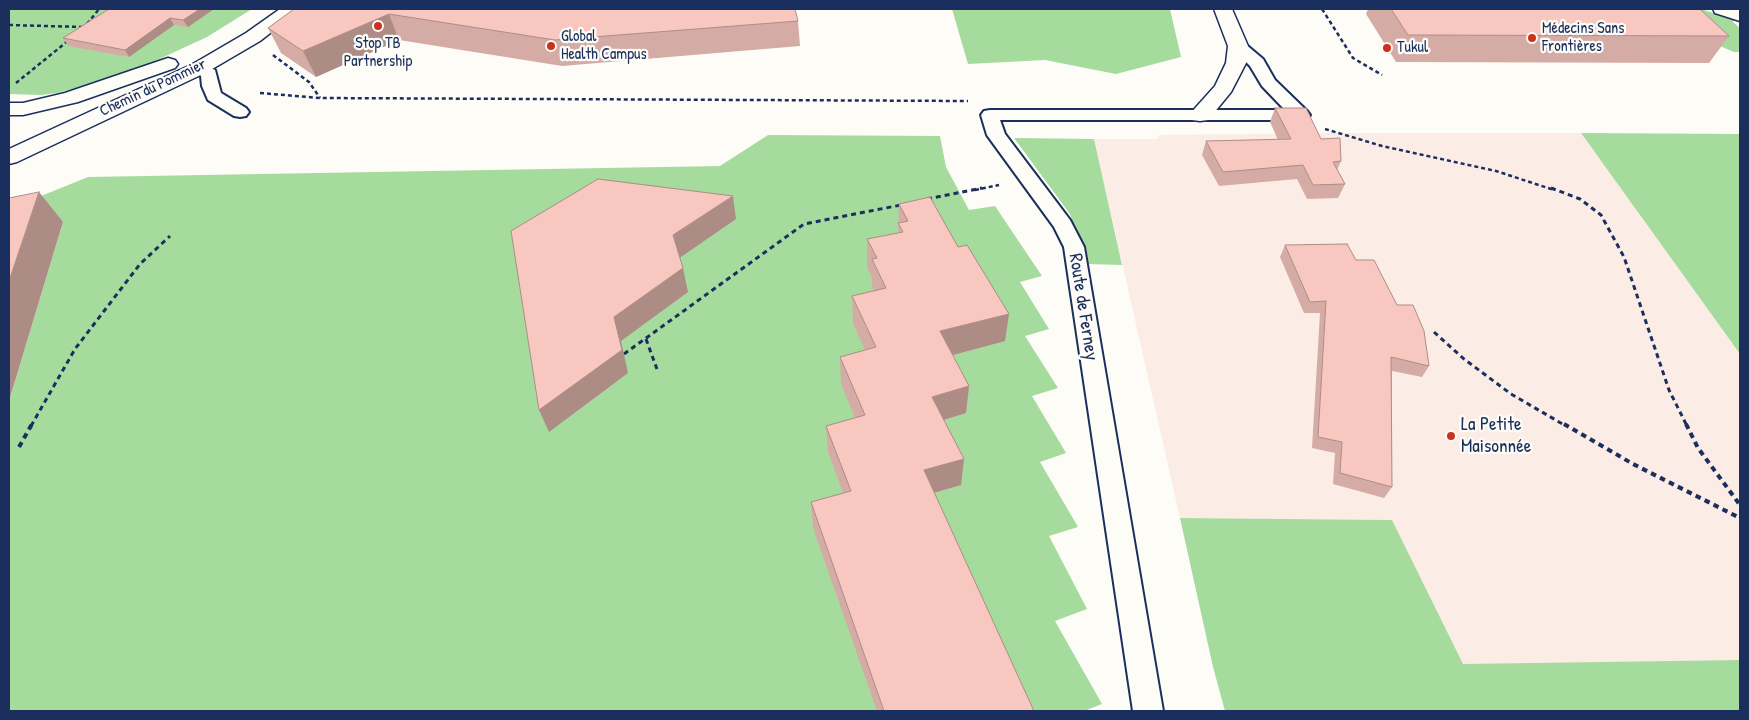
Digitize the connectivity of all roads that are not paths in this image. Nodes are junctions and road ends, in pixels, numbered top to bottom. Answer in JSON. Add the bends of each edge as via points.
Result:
{"nodes":[{"id":1,"x":276,"y":9,"type":"edge"},
{"id":2,"x":292,"y":9,"type":"edge"},
{"id":3,"x":1223,"y":9,"type":"edge"},
{"id":4,"x":1722,"y":9,"type":"edge"},
{"id":5,"x":1740,"y":15,"type":"edge"},
{"id":6,"x":1238,"y":46,"type":"junction"},
{"id":7,"x":200,"y":68,"type":"junction"},
{"id":8,"x":14,"y":102,"type":"edge"},
{"id":9,"x":240,"y":112,"type":"dead end"},
{"id":10,"x":1200,"y":115,"type":"junction"},
{"id":11,"x":32,"y":145,"type":"junction"},
{"id":12,"x":9,"y":156,"type":"edge"},
{"id":13,"x":1148,"y":711,"type":"edge"}],
"edges":[{"from":1,"to":8,"type":"street","via":[[237,34],[172,63],[80,95]]},
{"from":2,"to":7,"type":"street","name":"Chemin du Pommier","via":[[253,38]]},
{"from":3,"to":6,"type":"street"},
{"from":4,"to":5,"type":"street"},
{"from":6,"to":10,"type":"street","via":[[1230,79]]},
{"from":6,"to":10,"type":"lane","name":"Route de Ferney","via":[[1257,64],[1278,94],[1301,115]]},
{"from":7,"to":9,"type":"lane","via":[[209,74],[214,96]]},
{"from":7,"to":11,"type":"street","name":"Chemin du Pommier"},
{"from":8,"to":11,"type":"street","via":[[43,116],[45,128]]},
{"from":10,"to":13,"type":"lane","name":"Route de Ferney","via":[[990,115],[996,135],[1063,225],[1074,247]]},
{"from":11,"to":12,"type":"street","name":"Chemin du Pommier"}]}
